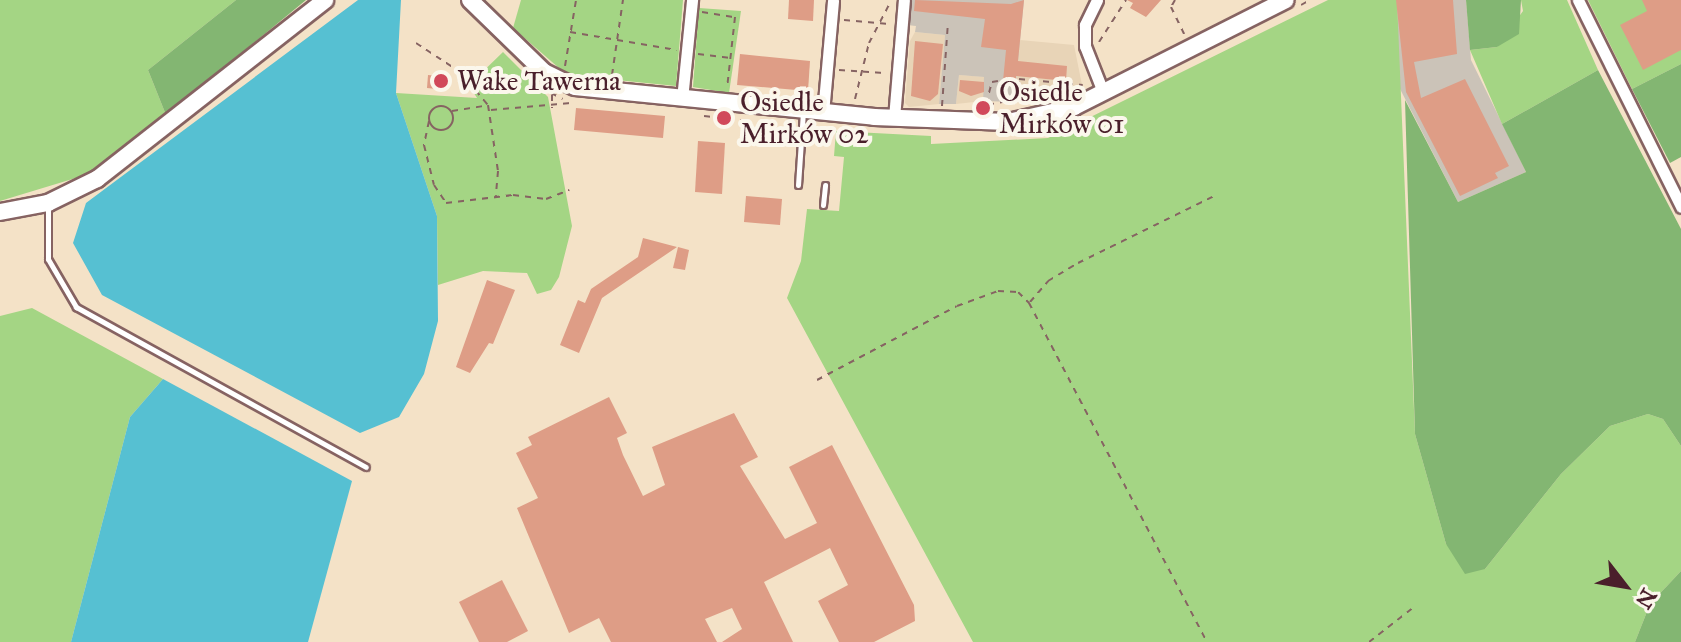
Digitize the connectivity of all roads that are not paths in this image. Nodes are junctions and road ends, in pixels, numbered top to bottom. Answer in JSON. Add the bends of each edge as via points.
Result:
{"nodes":[{"id":1,"x":325,"y":0,"type":"edge"},
{"id":2,"x":470,"y":0,"type":"edge"},
{"id":3,"x":904,"y":0,"type":"edge"},
{"id":4,"x":1097,"y":0,"type":"edge"},
{"id":5,"x":1286,"y":0,"type":"edge"},
{"id":6,"x":1578,"y":0,"type":"edge"},
{"id":7,"x":836,"y":5,"type":"edge"},
{"id":8,"x":694,"y":6,"type":"edge"},
{"id":9,"x":1103,"y":92,"type":"junction"},
{"id":10,"x":682,"y":99,"type":"junction"},
{"id":11,"x":803,"y":111,"type":"junction"},
{"id":12,"x":823,"y":113,"type":"junction"},
{"id":13,"x":894,"y":118,"type":"junction"},
{"id":14,"x":798,"y":185,"type":"dead end"},
{"id":15,"x":825,"y":185,"type":"dead end"},
{"id":16,"x":48,"y":203,"type":"junction"},
{"id":17,"x":823,"y":205,"type":"dead end"},
{"id":18,"x":1681,"y":207,"type":"edge"},
{"id":19,"x":0,"y":212,"type":"edge"},
{"id":20,"x":366,"y":467,"type":"dead end"}],
"edges":[{"from":1,"to":16,"type":"street","via":[[97,179]]},
{"from":2,"to":10,"type":"street","via":[[558,88]]},
{"from":3,"to":13,"type":"street"},
{"from":4,"to":9,"type":"street","via":[[1084,40]]},
{"from":5,"to":9,"type":"street"},
{"from":6,"to":18,"type":"street"},
{"from":7,"to":12,"type":"street"},
{"from":8,"to":10,"type":"street"},
{"from":9,"to":13,"type":"street","via":[[1061,112],[1022,121]]},
{"from":10,"to":11,"type":"street"},
{"from":11,"to":12,"type":"street"},
{"from":11,"to":14,"type":"lane"},
{"from":12,"to":13,"type":"street"},
{"from":15,"to":17,"type":"lane"},
{"from":16,"to":19,"type":"street"},
{"from":16,"to":20,"type":"lane","via":[[48,259],[76,307]]}]}
